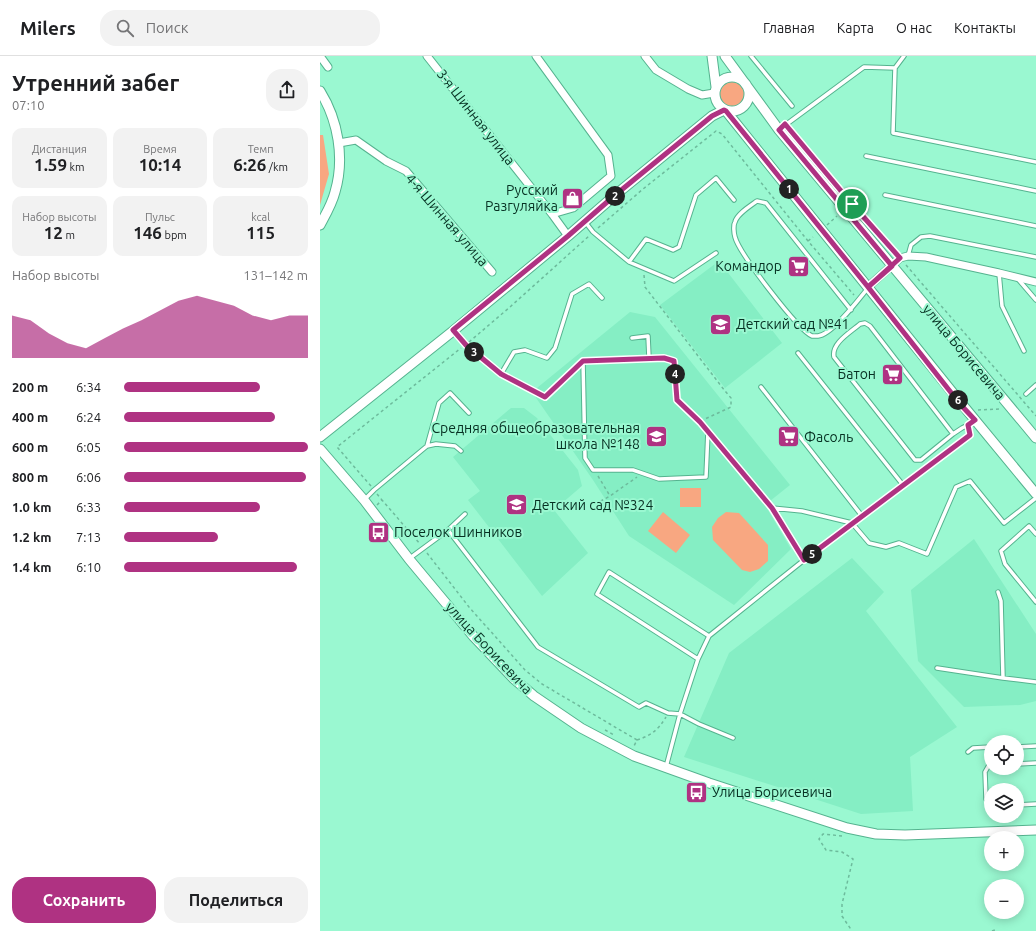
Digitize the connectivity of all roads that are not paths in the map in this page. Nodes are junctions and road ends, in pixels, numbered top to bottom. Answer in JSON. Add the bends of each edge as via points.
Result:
{"nodes":[{"id":1,"x":320,"y":56,"type":"edge"},
{"id":2,"x":427,"y":56,"type":"edge"},
{"id":3,"x":536,"y":56,"type":"edge"},
{"id":4,"x":645,"y":56,"type":"edge"},
{"id":5,"x":712,"y":56,"type":"edge"},
{"id":6,"x":725,"y":56,"type":"edge"},
{"id":7,"x":751,"y":56,"type":"edge"},
{"id":8,"x":904,"y":56,"type":"edge"},
{"id":9,"x":328,"y":67,"type":"dead end"},
{"id":10,"x":895,"y":68,"type":"junction"},
{"id":11,"x":747,"y":86,"type":"junction"},
{"id":12,"x":715,"y":93,"type":"junction"},
{"id":13,"x":322,"y":96,"type":"edge"},
{"id":14,"x":792,"y":106,"type":"dead end"},
{"id":15,"x":725,"y":110,"type":"junction"},
{"id":16,"x":712,"y":116,"type":"junction"},
{"id":17,"x":779,"y":130,"type":"junction"},
{"id":18,"x":339,"y":144,"type":"junction"},
{"id":19,"x":866,"y":156,"type":"dead end"},
{"id":20,"x":1036,"y":162,"type":"edge"},
{"id":21,"x":1036,"y":191,"type":"edge"},
{"id":22,"x":885,"y":195,"type":"dead end"},
{"id":23,"x":734,"y":200,"type":"dead end"},
{"id":24,"x":552,"y":214,"type":"junction"},
{"id":25,"x":585,"y":222,"type":"junction"},
{"id":26,"x":320,"y":225,"type":"edge"},
{"id":27,"x":1036,"y":226,"type":"edge"},
{"id":28,"x":568,"y":236,"type":"junction"},
{"id":29,"x":716,"y":253,"type":"dead end"},
{"id":30,"x":908,"y":256,"type":"junction"},
{"id":31,"x":1036,"y":257,"type":"edge"},
{"id":32,"x":629,"y":262,"type":"junction"},
{"id":33,"x":892,"y":266,"type":"junction"},
{"id":34,"x":492,"y":272,"type":"dead end"},
{"id":35,"x":999,"y":273,"type":"junction"},
{"id":36,"x":1017,"y":278,"type":"junction"},
{"id":37,"x":1036,"y":282,"type":"edge"},
{"id":38,"x":868,"y":287,"type":"junction"},
{"id":39,"x":602,"y":298,"type":"dead end"},
{"id":40,"x":1036,"y":300,"type":"edge"},
{"id":41,"x":851,"y":310,"type":"junction"},
{"id":42,"x":453,"y":330,"type":"junction"},
{"id":43,"x":632,"y":338,"type":"dead end"},
{"id":44,"x":1024,"y":351,"type":"dead end"},
{"id":45,"x":798,"y":353,"type":"dead end"},
{"id":46,"x":649,"y":358,"type":"junction"},
{"id":47,"x":583,"y":361,"type":"junction"},
{"id":48,"x":501,"y":374,"type":"junction"},
{"id":49,"x":1036,"y":386,"type":"edge"},
{"id":50,"x":761,"y":387,"type":"dead end"},
{"id":51,"x":1026,"y":394,"type":"dead end"},
{"id":52,"x":470,"y":413,"type":"dead end"},
{"id":53,"x":971,"y":422,"type":"junction"},
{"id":54,"x":708,"y":431,"type":"junction"},
{"id":55,"x":953,"y":434,"type":"junction"},
{"id":56,"x":320,"y":437,"type":"edge"},
{"id":57,"x":1036,"y":438,"type":"edge"},
{"id":58,"x":427,"y":446,"type":"junction"},
{"id":59,"x":320,"y":449,"type":"edge"},
{"id":60,"x":461,"y":451,"type":"dead end"},
{"id":61,"x":903,"y":485,"type":"junction"},
{"id":62,"x":1036,"y":494,"type":"edge"},
{"id":63,"x":1036,"y":498,"type":"edge"},
{"id":64,"x":364,"y":500,"type":"junction"},
{"id":65,"x":772,"y":508,"type":"junction"},
{"id":66,"x":465,"y":514,"type":"dead end"},
{"id":67,"x":862,"y":516,"type":"junction"},
{"id":68,"x":852,"y":523,"type":"junction"},
{"id":69,"x":448,"y":530,"type":"junction"},
{"id":70,"x":1036,"y":534,"type":"edge"},
{"id":71,"x":409,"y":559,"type":"junction"},
{"id":72,"x":804,"y":560,"type":"junction"},
{"id":73,"x":998,"y":592,"type":"dead end"},
{"id":74,"x":1036,"y":602,"type":"edge"},
{"id":75,"x":709,"y":636,"type":"junction"},
{"id":76,"x":698,"y":659,"type":"junction"},
{"id":77,"x":937,"y":668,"type":"dead end"},
{"id":78,"x":1003,"y":678,"type":"junction"},
{"id":79,"x":1036,"y":682,"type":"edge"},
{"id":80,"x":680,"y":714,"type":"junction"},
{"id":81,"x":733,"y":738,"type":"dead end"},
{"id":82,"x":1036,"y":746,"type":"edge"},
{"id":83,"x":1024,"y":747,"type":"edge"},
{"id":84,"x":984,"y":748,"type":"edge"},
{"id":85,"x":968,"y":752,"type":"dead end"},
{"id":86,"x":1036,"y":763,"type":"edge"},
{"id":87,"x":1024,"y":764,"type":"edge"},
{"id":88,"x":666,"y":768,"type":"junction"},
{"id":89,"x":1036,"y":804,"type":"edge"},
{"id":90,"x":1024,"y":805,"type":"edge"},
{"id":91,"x":1036,"y":830,"type":"edge"}],
"edges":[{"from":1,"to":9,"type":"street"},
{"from":2,"to":24,"type":"street","name":"3-я Шинная улица"},
{"from":3,"to":24,"type":"street","via":[[608,155],[611,176],[573,208]]},
{"from":4,"to":12,"type":"street","via":[[656,70],[688,89],[702,95]]},
{"from":5,"to":12,"type":"street"},
{"from":6,"to":11,"type":"street","name":"улица Борисевича"},
{"from":7,"to":14,"type":"lane"},
{"from":8,"to":10,"type":"lane"},
{"from":10,"to":17,"type":"lane","via":[[864,67]]},
{"from":10,"to":20,"type":"lane","via":[[893,132]]},
{"from":11,"to":12,"type":"street","via":[[739,78],[728,77],[719,82]]},
{"from":11,"to":15,"type":"street","via":[[749,97],[743,108],[732,112]]},
{"from":11,"to":17,"type":"street","name":"улица Борисевича"},
{"from":12,"to":15,"type":"street","via":[[720,107]]},
{"from":12,"to":16,"type":"street"},
{"from":13,"to":18,"type":"street","via":[[332,116]]},
{"from":15,"to":16,"type":"street"},
{"from":15,"to":38,"type":"street"},
{"from":16,"to":25,"type":"street"},
{"from":17,"to":33,"type":"street","name":"улица Борисевича"},
{"from":18,"to":26,"type":"street","via":[[339,176],[329,209]]},
{"from":18,"to":34,"type":"street","name":"4-я Шинная улица","via":[[356,140],[386,162],[406,171]]},
{"from":19,"to":21,"type":"lane"},
{"from":22,"to":27,"type":"lane"},
{"from":23,"to":32,"type":"lane","via":[[716,178],[696,195],[679,247],[673,250],[646,239]]},
{"from":24,"to":28,"type":"street","name":"3-я Шинная улица"},
{"from":25,"to":28,"type":"street"},
{"from":25,"to":32,"type":"lane","via":[[593,232]]},
{"from":28,"to":42,"type":"street"},
{"from":29,"to":32,"type":"lane","via":[[674,281]]},
{"from":30,"to":31,"type":"lane","via":[[911,245],[921,237],[930,236]]},
{"from":30,"to":33,"type":"street","via":[[900,258]]},
{"from":30,"to":35,"type":"street","via":[[926,257]]},
{"from":33,"to":38,"type":"street"},
{"from":33,"to":57,"type":"street","name":"улица Борисевича"},
{"from":35,"to":36,"type":"street"},
{"from":35,"to":44,"type":"lane","via":[[1002,306]]},
{"from":36,"to":37,"type":"street"},
{"from":36,"to":40,"type":"lane"},
{"from":38,"to":41,"type":"lane"},
{"from":38,"to":53,"type":"street","via":[[960,404]]},
{"from":39,"to":48,"type":"lane","via":[[588,284],[572,294],[556,348],[547,358],[525,350],[514,352]]},
{"from":41,"to":41,"type":"lane","via":[[766,203],[757,201],[741,213],[734,222],[735,238],[744,255],[805,331],[812,336],[826,333]]},
{"from":42,"to":48,"type":"lane","via":[[466,345]]},
{"from":42,"to":56,"type":"street"},
{"from":43,"to":46,"type":"lane","via":[[648,336]]},
{"from":45,"to":61,"type":"lane"},
{"from":46,"to":47,"type":"lane"},
{"from":46,"to":54,"type":"lane","via":[[674,361],[677,400]]},
{"from":47,"to":48,"type":"lane","via":[[545,397]]},
{"from":47,"to":54,"type":"lane","via":[[585,458],[593,470],[633,470],[659,479],[706,477]]},
{"from":49,"to":51,"type":"lane"},
{"from":50,"to":67,"type":"lane"},
{"from":52,"to":58,"type":"lane","via":[[450,393],[438,403]]},
{"from":53,"to":55,"type":"lane"},
{"from":53,"to":61,"type":"lane","via":[[970,435]]},
{"from":53,"to":62,"type":"street"},
{"from":54,"to":65,"type":"lane"},
{"from":55,"to":55,"type":"lane","via":[[870,326],[860,324],[836,344],[834,357],[915,460],[921,460]]},
{"from":58,"to":60,"type":"lane","via":[[455,446]]},
{"from":58,"to":64,"type":"lane"},
{"from":59,"to":64,"type":"street","name":"улица Борисевича"},
{"from":61,"to":67,"type":"lane"},
{"from":63,"to":68,"type":"lane","via":[[1004,523],[970,481],[956,487],[927,554],[898,543],[886,547],[869,542]]},
{"from":64,"to":71,"type":"street","name":"улица Борисевича"},
{"from":65,"to":68,"type":"lane","via":[[802,511]]},
{"from":65,"to":72,"type":"lane"},
{"from":66,"to":69,"type":"lane"},
{"from":67,"to":68,"type":"lane"},
{"from":68,"to":72,"type":"lane"},
{"from":69,"to":71,"type":"lane"},
{"from":69,"to":80,"type":"lane","via":[[538,647],[639,707],[646,704],[668,713]]},
{"from":70,"to":74,"type":"lane","via":[[1029,526],[1001,551],[1005,564]]},
{"from":71,"to":88,"type":"street","name":"улица Борисевича","via":[[474,637],[534,696],[581,728],[634,756]]},
{"from":72,"to":75,"type":"lane"},
{"from":73,"to":78,"type":"lane","via":[[1001,601]]},
{"from":75,"to":76,"type":"lane"},
{"from":75,"to":76,"type":"lane","via":[[609,572],[597,594]]},
{"from":76,"to":80,"type":"lane"},
{"from":77,"to":78,"type":"lane"},
{"from":78,"to":79,"type":"lane"},
{"from":80,"to":81,"type":"lane"},
{"from":80,"to":88,"type":"lane"},
{"from":82,"to":83,"type":"lane"},
{"from":84,"to":85,"type":"lane","via":[[973,748]]},
{"from":86,"to":87,"type":"lane"},
{"from":88,"to":91,"type":"street","name":"улица Борисевича","via":[[847,828],[876,834]]},
{"from":89,"to":90,"type":"lane"}]}
